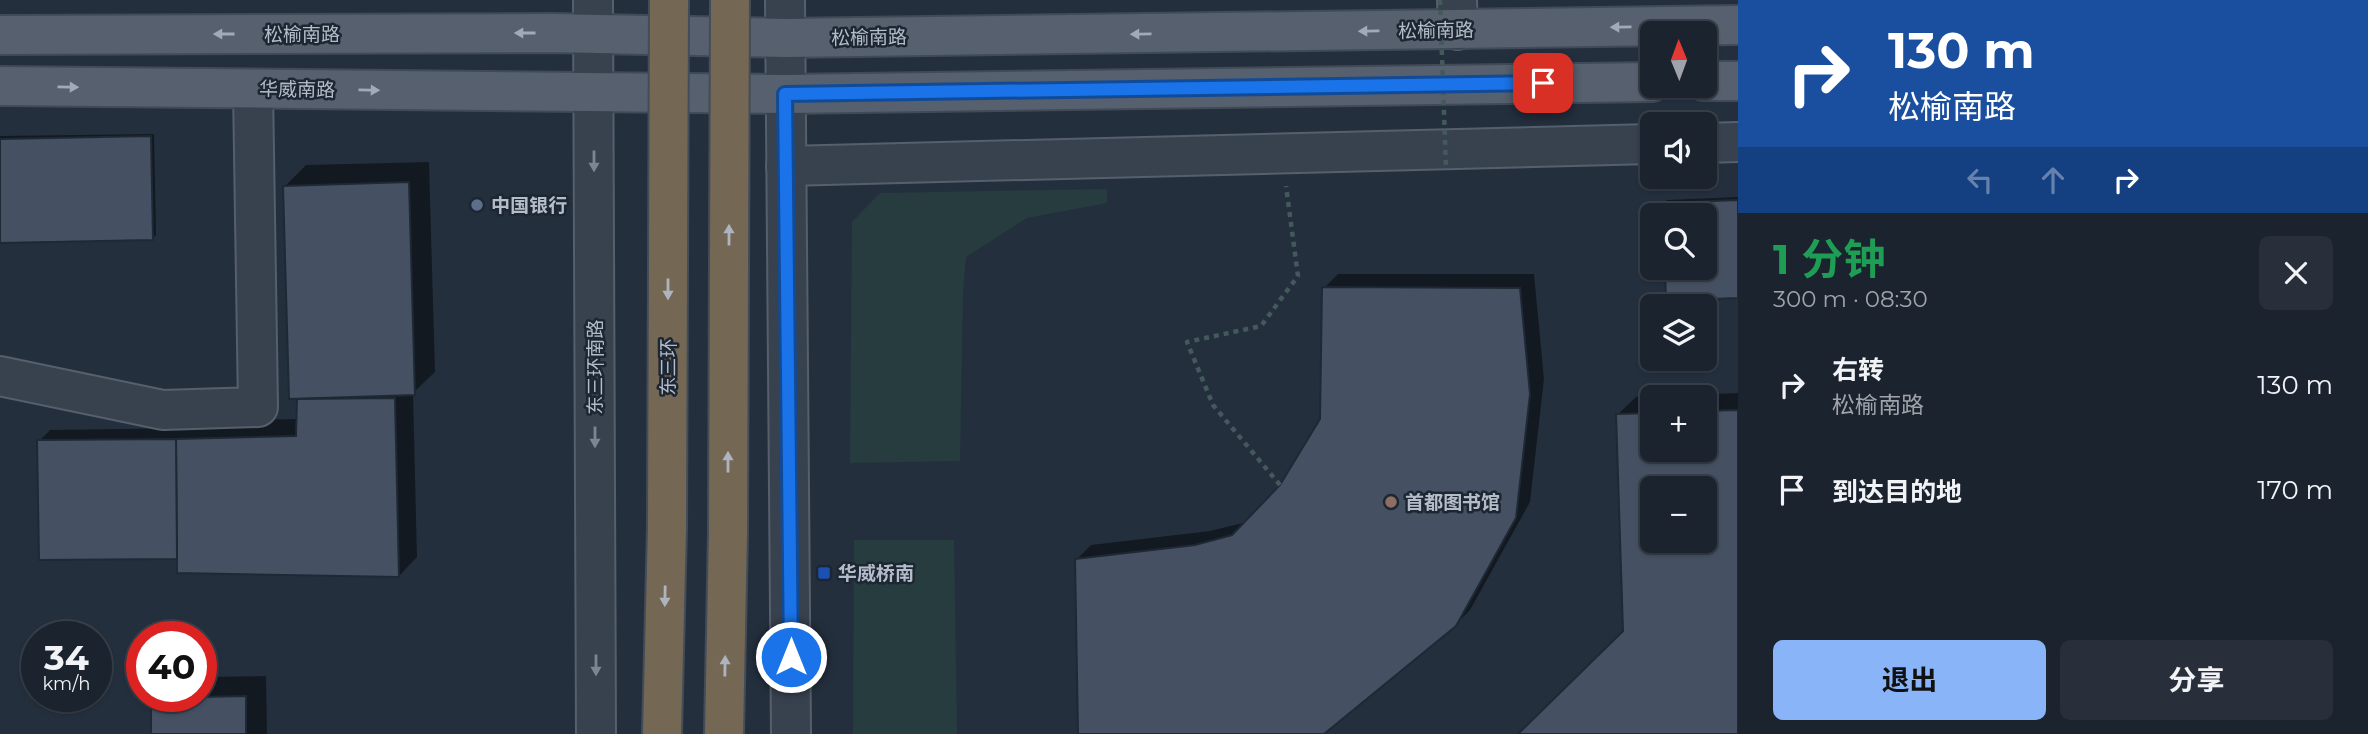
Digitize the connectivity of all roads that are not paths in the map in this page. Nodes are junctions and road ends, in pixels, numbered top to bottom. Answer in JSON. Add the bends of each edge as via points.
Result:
{"nodes":[{"id":1,"x":669,"y":0,"type":"edge"},
{"id":2,"x":730,"y":0,"type":"edge"},
{"id":3,"x":785,"y":0,"type":"edge"},
{"id":4,"x":1452,"y":10,"type":"edge"},
{"id":5,"x":593,"y":17,"type":"edge"},
{"id":6,"x":1738,"y":25,"type":"edge"},
{"id":7,"x":0,"y":35,"type":"edge"},
{"id":8,"x":785,"y":38,"type":"junction"},
{"id":9,"x":1717,"y":81,"type":"edge"},
{"id":10,"x":1738,"y":81,"type":"edge"},
{"id":11,"x":1640,"y":82,"type":"edge"},
{"id":12,"x":0,"y":86,"type":"edge"},
{"id":13,"x":253,"y":89,"type":"junction"},
{"id":14,"x":594,"y":92,"type":"junction"},
{"id":15,"x":785,"y":94,"type":"junction"},
{"id":16,"x":1738,"y":142,"type":"edge"},
{"id":17,"x":1717,"y":143,"type":"edge"},
{"id":18,"x":1640,"y":144,"type":"edge"},
{"id":19,"x":786,"y":166,"type":"junction"},
{"id":20,"x":0,"y":376,"type":"edge"},
{"id":21,"x":596,"y":734,"type":"edge"},
{"id":22,"x":663,"y":734,"type":"edge"},
{"id":23,"x":724,"y":734,"type":"edge"},
{"id":24,"x":791,"y":734,"type":"edge"}],
"edges":[{"from":1,"to":22,"type":"highway","name":"东三环","one_way":true,"bridge":true},
{"from":23,"to":2,"type":"highway","one_way":true,"bridge":true},
{"from":3,"to":8,"type":"street"},
{"from":6,"to":4,"type":"main road","name":"松榆南路","one_way":true},
{"from":4,"to":8,"type":"main road","name":"松榆南路","one_way":true},
{"from":5,"to":7,"type":"main road","name":"松榆南路","one_way":true},
{"from":5,"to":8,"type":"main road","name":"松榆南路"},
{"from":5,"to":14,"type":"street","name":"东三环南路"},
{"from":8,"to":15,"type":"street"},
{"from":9,"to":10,"type":"main road"},
{"from":11,"to":15,"type":"main road"},
{"from":12,"to":13,"type":"main road","name":"华威南路","one_way":true},
{"from":13,"to":14,"type":"main road","name":"华威南路","one_way":true},
{"from":13,"to":20,"type":"street","via":[[258,407],[163,410]]},
{"from":14,"to":15,"type":"main road","name":"华威南路"},
{"from":14,"to":21,"type":"street","name":"东三环南路","one_way":true},
{"from":15,"to":19,"type":"street"},
{"from":16,"to":17,"type":"street"},
{"from":18,"to":19,"type":"street"},
{"from":19,"to":24,"type":"street"}]}
